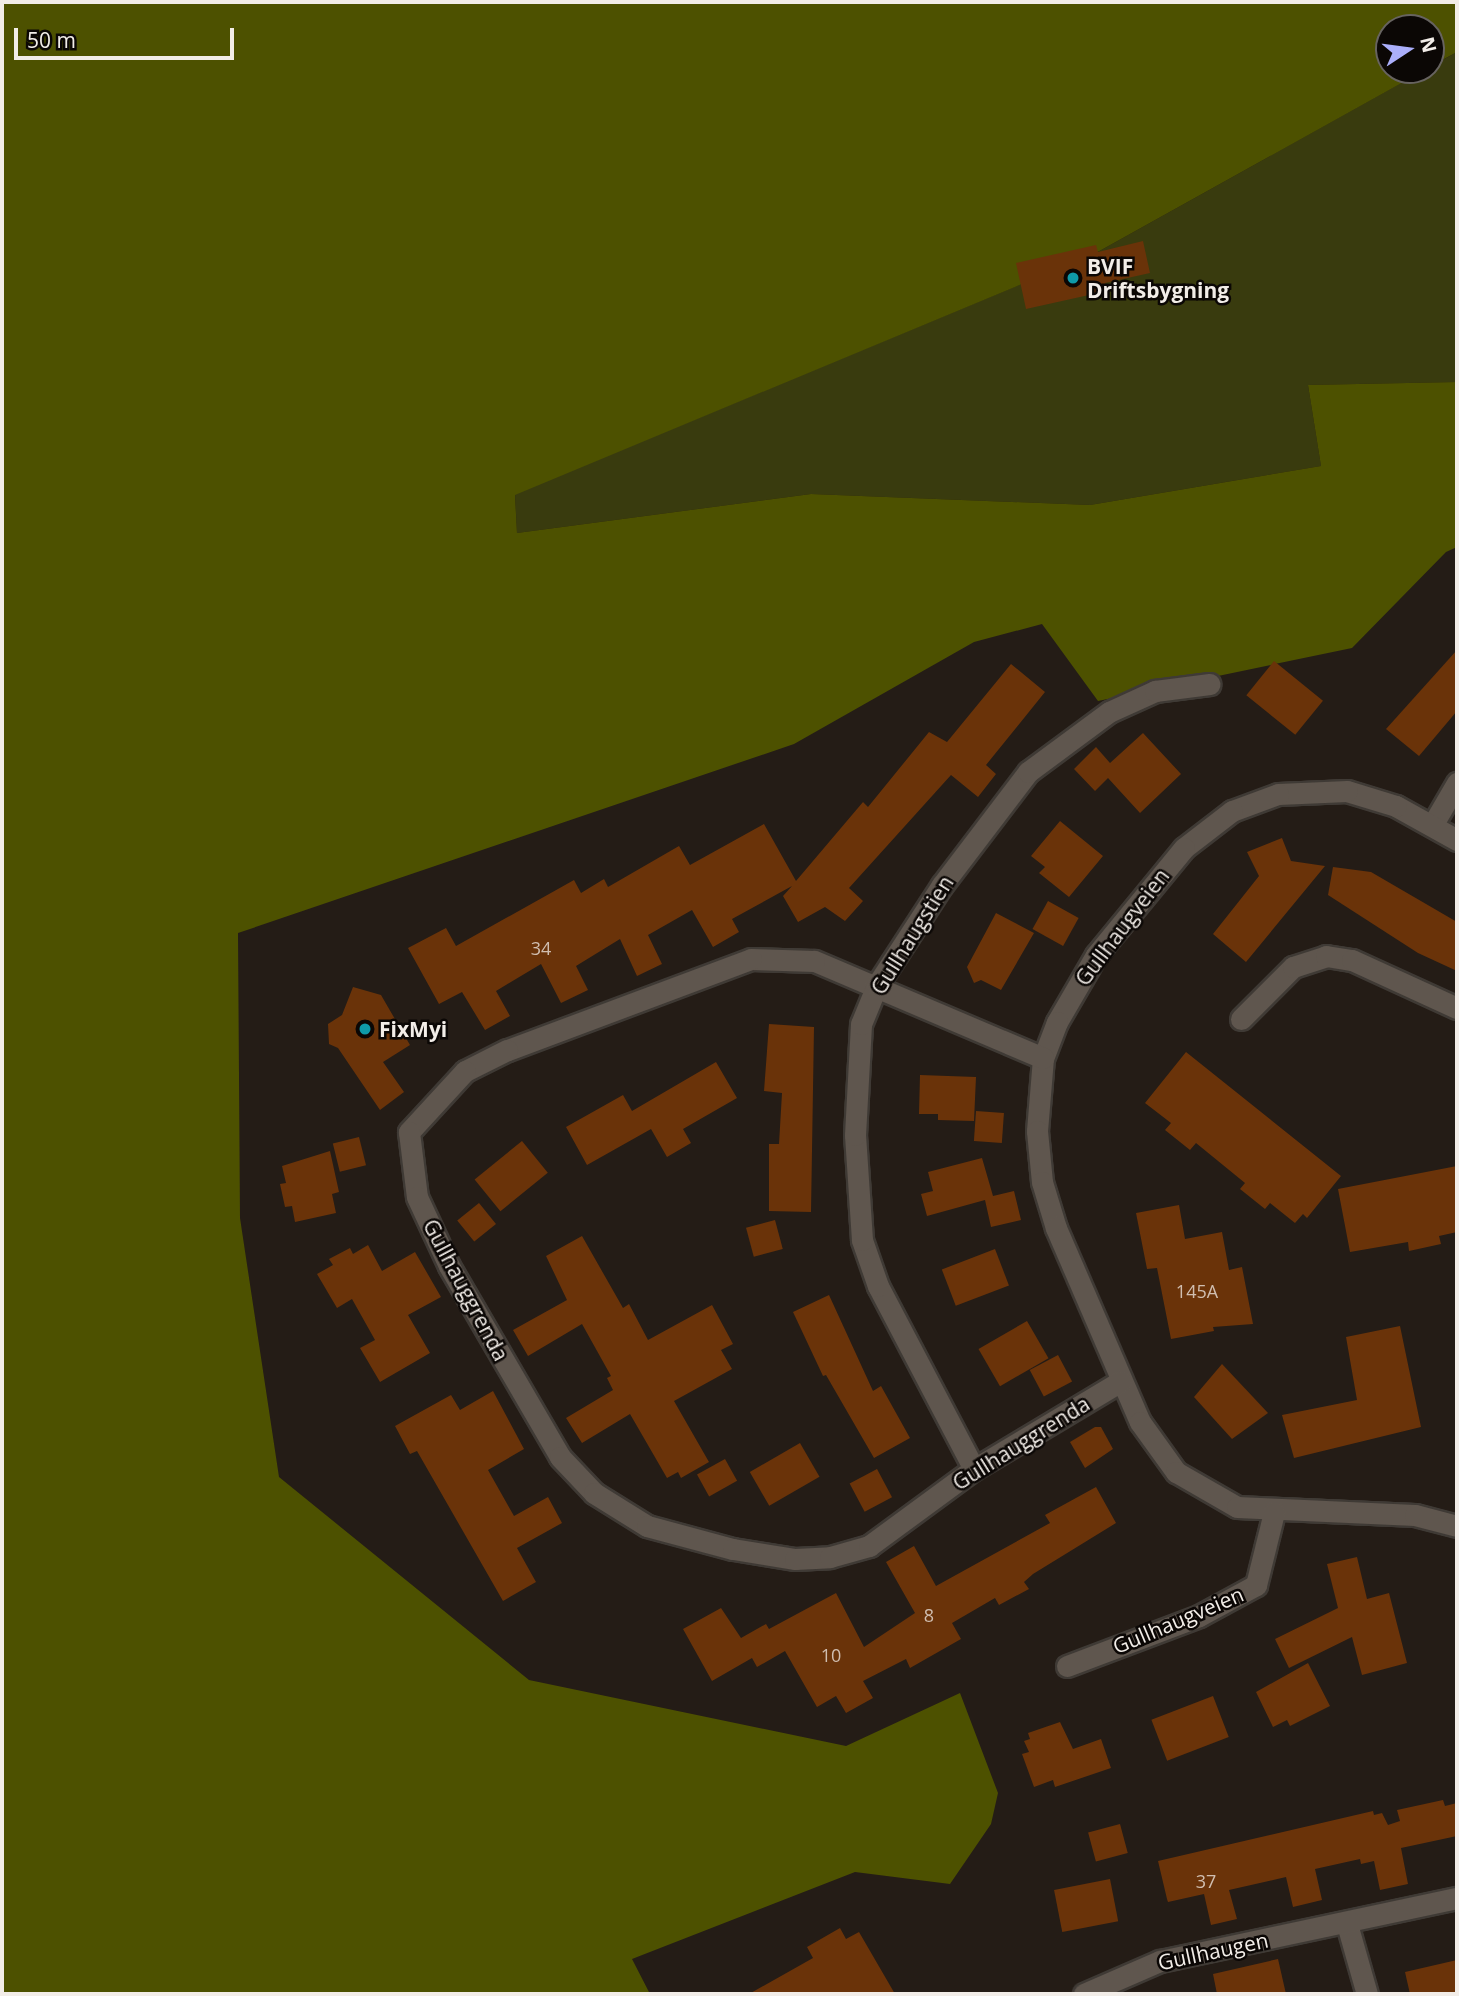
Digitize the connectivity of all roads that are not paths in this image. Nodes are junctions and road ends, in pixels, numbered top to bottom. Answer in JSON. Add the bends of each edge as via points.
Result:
{"nodes":[{"id":1,"x":1210,"y":684,"type":"dead end"},
{"id":2,"x":1457,"y":783,"type":"edge"},
{"id":3,"x":1433,"y":824,"type":"junction"},
{"id":4,"x":1457,"y":840,"type":"edge"},
{"id":5,"x":877,"y":985,"type":"junction"},
{"id":6,"x":1457,"y":1008,"type":"edge"},
{"id":7,"x":1241,"y":1019,"type":"dead end"},
{"id":8,"x":1043,"y":1058,"type":"junction"},
{"id":9,"x":1121,"y":1381,"type":"junction"},
{"id":10,"x":974,"y":1469,"type":"junction"},
{"id":11,"x":1274,"y":1512,"type":"junction"},
{"id":12,"x":1457,"y":1526,"type":"edge"},
{"id":13,"x":1067,"y":1666,"type":"dead end"},
{"id":14,"x":1457,"y":1898,"type":"edge"},
{"id":15,"x":1346,"y":1924,"type":"junction"},
{"id":16,"x":1084,"y":1994,"type":"edge"},
{"id":17,"x":1367,"y":1994,"type":"edge"}],
"edges":[{"from":1,"to":5,"type":"street","name":"Gullhaugstien","via":[[1155,691],[1109,712],[1028,772],[942,885]]},
{"from":2,"to":3,"type":"street"},
{"from":3,"to":4,"type":"street","name":"Gullhaugveien"},
{"from":3,"to":8,"type":"street","name":"Gullhaugveien","via":[[1374,797],[1347,791],[1278,794],[1232,811],[1184,848],[1096,955],[1057,1022]]},
{"from":5,"to":8,"type":"street","name":"Gullhauggrenda"},
{"from":5,"to":10,"type":"street","name":"Gullhaugstien","via":[[861,1024],[856,1056],[857,1202],[862,1240],[878,1286]]},
{"from":5,"to":10,"type":"street","name":"Gullhauggrenda","via":[[814,961],[751,959],[507,1049],[465,1071],[409,1132],[417,1197],[449,1266],[560,1457],[594,1493],[648,1526],[733,1549],[795,1559],[831,1558],[869,1546]]},
{"from":6,"to":7,"type":"street","via":[[1352,960],[1326,956],[1293,967]]},
{"from":8,"to":9,"type":"street","name":"Gullhaugveien","via":[[1037,1131],[1042,1182],[1056,1228]]},
{"from":9,"to":10,"type":"street","name":"Gullhauggrenda"},
{"from":9,"to":11,"type":"street","name":"Gullhaugveien","via":[[1140,1422],[1176,1472],[1237,1507]]},
{"from":11,"to":12,"type":"street","name":"Gullhaugveien","via":[[1415,1515]]},
{"from":11,"to":13,"type":"street","name":"Gullhaugveien","via":[[1256,1585],[1199,1616]]},
{"from":14,"to":15,"type":"street","name":"Gullhaugen"},
{"from":15,"to":16,"type":"street","name":"Gullhaugen","via":[[1160,1961]]},
{"from":15,"to":17,"type":"street"}]}
